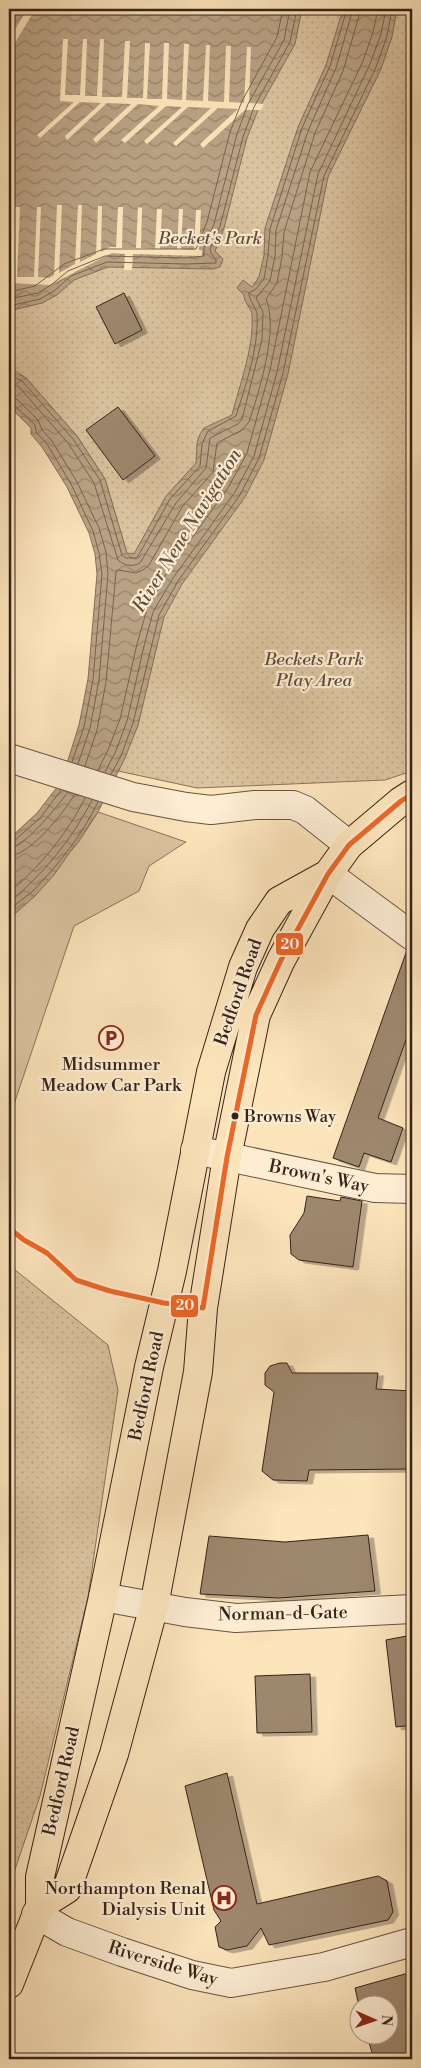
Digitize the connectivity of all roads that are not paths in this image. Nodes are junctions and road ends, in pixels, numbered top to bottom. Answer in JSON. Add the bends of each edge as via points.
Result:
{"nodes":[{"id":1,"x":10,"y":758,"type":"edge"},
{"id":2,"x":412,"y":794,"type":"edge"},
{"id":3,"x":349,"y":845,"type":"junction"},
{"id":4,"x":328,"y":874,"type":"junction"},
{"id":5,"x":412,"y":936,"type":"edge"},
{"id":6,"x":195,"y":1150,"type":"junction"},
{"id":7,"x":227,"y":1157,"type":"junction"},
{"id":8,"x":412,"y":1188,"type":"edge"},
{"id":9,"x":103,"y":1597,"type":"junction"},
{"id":10,"x":154,"y":1606,"type":"junction"},
{"id":11,"x":412,"y":1609,"type":"edge"},
{"id":12,"x":38,"y":1910,"type":"junction"},
{"id":13,"x":412,"y":1942,"type":"edge"},
{"id":14,"x":9,"y":1984,"type":"edge"}],
"edges":[{"from":1,"to":3,"type":"street","via":[[133,797],[211,810],[293,805],[305,810]]},
{"from":2,"to":3,"type":"main road","name":"Bedford Road"},
{"from":3,"to":4,"type":"main road","name":"Bedford Road"},
{"from":4,"to":5,"type":"street"},
{"from":4,"to":6,"type":"main road","name":"Bedford Road","via":[[279,901],[260,929],[243,968],[210,1072]]},
{"from":4,"to":7,"type":"main road","name":"Bedford Road","via":[[281,960],[256,1015]]},
{"from":6,"to":7,"type":"street","name":"Brown's Way"},
{"from":6,"to":9,"type":"main road","name":"Bedford Road"},
{"from":7,"to":8,"type":"street","name":"Brown's Way","via":[[375,1188]]},
{"from":7,"to":10,"type":"main road","name":"Bedford Road","via":[[203,1308],[198,1372]]},
{"from":9,"to":10,"type":"street","name":"Norman-d-Gate"},
{"from":9,"to":12,"type":"main road","name":"Bedford Road","via":[[40,1877]]},
{"from":10,"to":11,"type":"street","name":"Norman-d-Gate","via":[[236,1618]]},
{"from":10,"to":12,"type":"main road","name":"Bedford Road","via":[[114,1754],[67,1889]]},
{"from":12,"to":13,"type":"street","name":"Riverside Way","via":[[67,1932],[192,1975],[231,1982],[324,1967]]},
{"from":12,"to":14,"type":"main road","name":"Bedford Road"}]}
